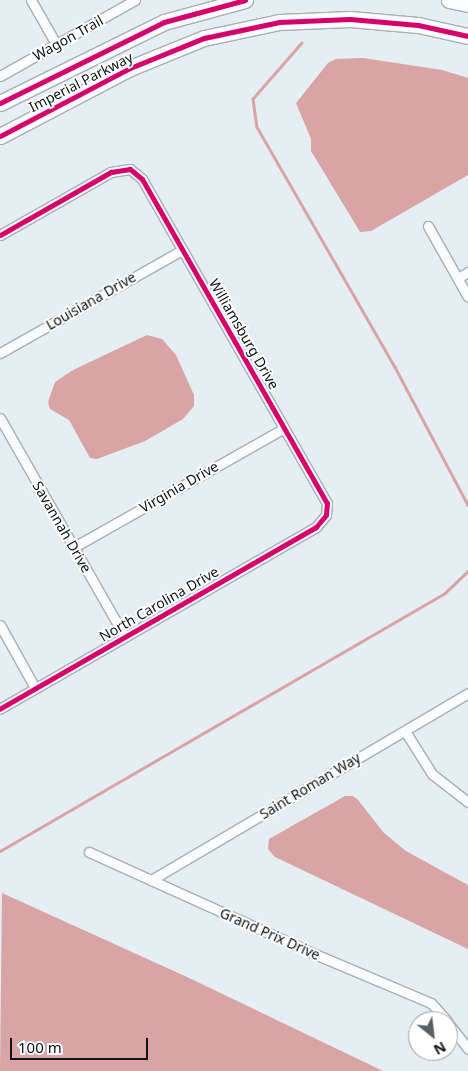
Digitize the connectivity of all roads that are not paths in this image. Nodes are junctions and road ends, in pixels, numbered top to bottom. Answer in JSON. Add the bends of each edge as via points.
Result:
{"nodes":[{"id":1,"x":32,"y":0,"type":"edge"},
{"id":2,"x":135,"y":0,"type":"edge"},
{"id":3,"x":245,"y":0,"type":"edge"},
{"id":4,"x":449,"y":0,"type":"edge"},
{"id":5,"x":468,"y":4,"type":"edge"},
{"id":6,"x":468,"y":36,"type":"edge"},
{"id":7,"x":56,"y":44,"type":"junction"},
{"id":8,"x":0,"y":76,"type":"edge"},
{"id":9,"x":0,"y":103,"type":"edge"},
{"id":10,"x":0,"y":136,"type":"edge"},
{"id":11,"x":428,"y":226,"type":"dead end"},
{"id":12,"x":0,"y":235,"type":"edge"},
{"id":13,"x":182,"y":250,"type":"junction"},
{"id":14,"x":468,"y":272,"type":"edge"},
{"id":15,"x":458,"y":278,"type":"junction"},
{"id":16,"x":468,"y":297,"type":"edge"},
{"id":17,"x":0,"y":353,"type":"edge"},
{"id":18,"x":0,"y":418,"type":"edge"},
{"id":19,"x":284,"y":428,"type":"junction"},
{"id":20,"x":326,"y":515,"type":"joint"},
{"id":21,"x":74,"y":547,"type":"junction"},
{"id":22,"x":0,"y":625,"type":"edge"},
{"id":23,"x":125,"y":637,"type":"junction"},
{"id":24,"x":35,"y":688,"type":"junction"},
{"id":25,"x":468,"y":693,"type":"edge"},
{"id":26,"x":0,"y":709,"type":"edge"},
{"id":27,"x":405,"y":731,"type":"junction"},
{"id":28,"x":468,"y":802,"type":"edge"},
{"id":29,"x":89,"y":852,"type":"dead end"},
{"id":30,"x":151,"y":880,"type":"junction"},
{"id":31,"x":438,"y":1011,"type":"edge"},
{"id":32,"x":458,"y":1037,"type":"edge"},
{"id":33,"x":468,"y":1050,"type":"edge"}],
"edges":[{"from":1,"to":7,"type":"street"},
{"from":2,"to":7,"type":"street","name":"Wagon Trail"},
{"from":3,"to":9,"type":"main road","name":"Imperial Parkway","via":[[164,22]]},
{"from":4,"to":5,"type":"main road"},
{"from":6,"to":10,"type":"main road","name":"Imperial Parkway","via":[[418,25],[350,19],[279,22],[204,38],[130,68]]},
{"from":7,"to":8,"type":"street","name":"Wagon Trail"},
{"from":11,"to":15,"type":"street"},
{"from":12,"to":13,"type":"street","name":"Williamsburg Drive","via":[[111,172],[130,169],[142,179]]},
{"from":13,"to":17,"type":"street","name":"Louisiana Drive"},
{"from":13,"to":19,"type":"street","name":"Williamsburg Drive"},
{"from":14,"to":15,"type":"street"},
{"from":15,"to":16,"type":"street"},
{"from":18,"to":21,"type":"street","name":"Savannah Drive"},
{"from":19,"to":20,"type":"street","name":"Williamsburg Drive","via":[[326,503]]},
{"from":19,"to":21,"type":"street","name":"Virginia Drive"},
{"from":20,"to":23,"type":"street","name":"North Carolina Drive","via":[[316,527]]},
{"from":21,"to":23,"type":"street","name":"Savannah Drive"},
{"from":22,"to":24,"type":"street"},
{"from":23,"to":24,"type":"street","name":"North Carolina Drive"},
{"from":24,"to":26,"type":"street","name":"North Carolina Drive"},
{"from":25,"to":27,"type":"street","name":"Saint Roman Way"},
{"from":27,"to":28,"type":"street","via":[[432,774]]},
{"from":27,"to":30,"type":"street","name":"Saint Roman Way"},
{"from":29,"to":30,"type":"street","name":"Grand Prix Drive"},
{"from":30,"to":31,"type":"street","name":"Grand Prix Drive","via":[[431,1003]]},
{"from":32,"to":33,"type":"street","name":"Grand Prix Drive"}]}
